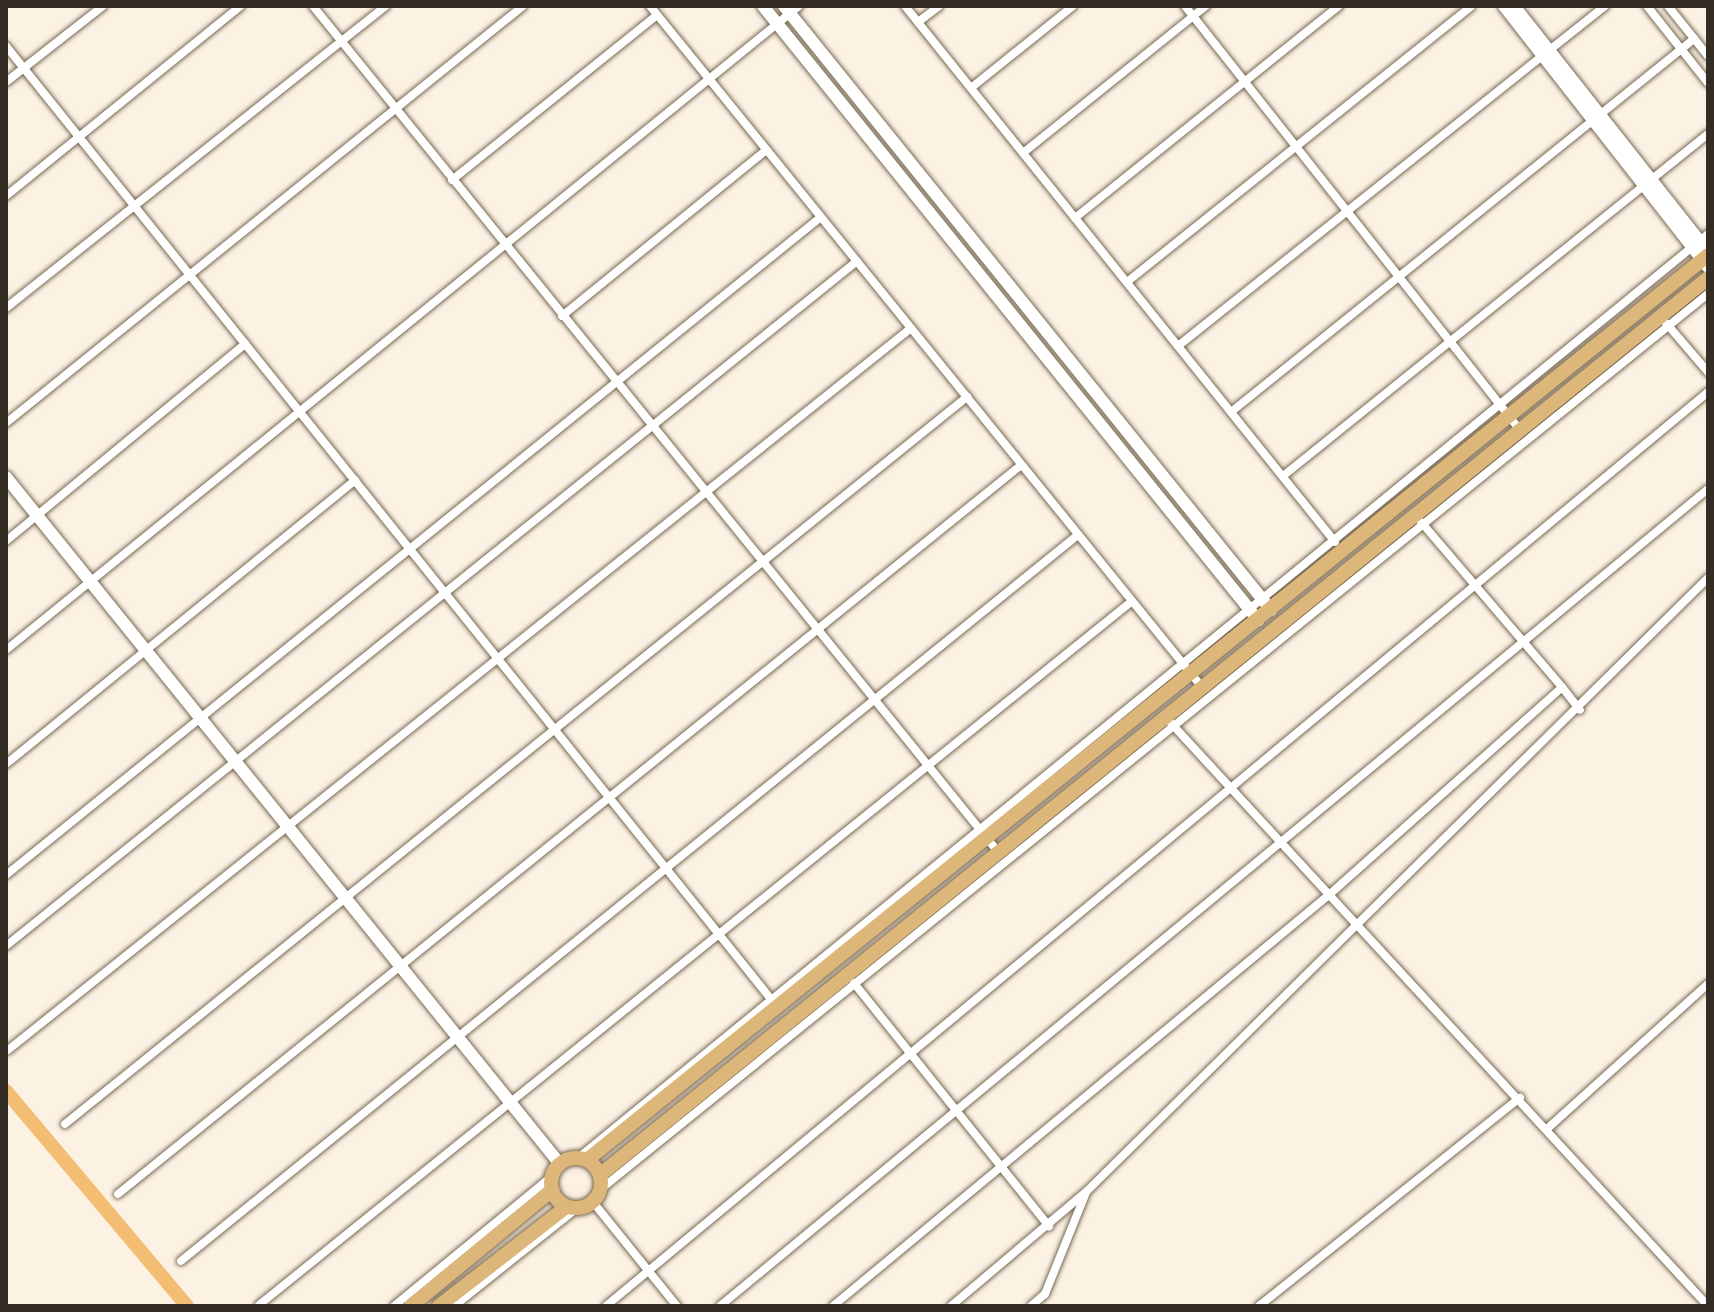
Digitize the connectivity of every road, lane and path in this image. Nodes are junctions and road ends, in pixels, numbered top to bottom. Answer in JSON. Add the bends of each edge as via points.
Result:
{"nodes":[{"id":1,"x":103,"y":6,"type":"edge"},
{"id":2,"x":241,"y":6,"type":"edge"},
{"id":3,"x":313,"y":6,"type":"edge"},
{"id":4,"x":385,"y":6,"type":"edge"},
{"id":5,"x":523,"y":6,"type":"edge"},
{"id":6,"x":650,"y":6,"type":"edge"},
{"id":7,"x":763,"y":6,"type":"edge"},
{"id":8,"x":905,"y":6,"type":"edge"},
{"id":9,"x":939,"y":6,"type":"edge"},
{"id":10,"x":1073,"y":6,"type":"edge"},
{"id":11,"x":1185,"y":6,"type":"edge"},
{"id":12,"x":1206,"y":6,"type":"edge"},
{"id":13,"x":1339,"y":6,"type":"edge"},
{"id":14,"x":1471,"y":6,"type":"edge"},
{"id":15,"x":1504,"y":6,"type":"edge"},
{"id":16,"x":1514,"y":6,"type":"edge"},
{"id":17,"x":1605,"y":6,"type":"edge"},
{"id":18,"x":1647,"y":6,"type":"edge"},
{"id":19,"x":1668,"y":6,"type":"edge"},
{"id":20,"x":791,"y":8,"type":"edge"},
{"id":21,"x":657,"y":15,"type":"junction"},
{"id":22,"x":1193,"y":16,"type":"junction"},
{"id":23,"x":918,"y":22,"type":"junction"},
{"id":24,"x":777,"y":23,"type":"junction"},
{"id":25,"x":1694,"y":39,"type":"junction"},
{"id":26,"x":341,"y":41,"type":"junction"},
{"id":27,"x":6,"y":46,"type":"edge"},
{"id":28,"x":1681,"y":50,"type":"junction"},
{"id":29,"x":1546,"y":52,"type":"junction"},
{"id":30,"x":1708,"y":56,"type":"edge"},
{"id":31,"x":24,"y":68,"type":"junction"},
{"id":32,"x":709,"y":80,"type":"junction"},
{"id":33,"x":6,"y":82,"type":"edge"},
{"id":34,"x":1245,"y":82,"type":"junction"},
{"id":35,"x":1708,"y":83,"type":"edge"},
{"id":36,"x":971,"y":88,"type":"junction"},
{"id":37,"x":396,"y":109,"type":"junction"},
{"id":38,"x":1597,"y":118,"type":"junction"},
{"id":39,"x":1708,"y":134,"type":"edge"},
{"id":40,"x":79,"y":137,"type":"junction"},
{"id":41,"x":1297,"y":146,"type":"junction"},
{"id":42,"x":766,"y":150,"type":"junction"},
{"id":43,"x":1023,"y":153,"type":"junction"},
{"id":44,"x":452,"y":180,"type":"junction"},
{"id":45,"x":1648,"y":181,"type":"junction"},
{"id":46,"x":6,"y":196,"type":"edge"},
{"id":47,"x":134,"y":206,"type":"junction"},
{"id":48,"x":1348,"y":210,"type":"junction"},
{"id":49,"x":821,"y":217,"type":"junction"},
{"id":50,"x":1075,"y":218,"type":"junction"},
{"id":51,"x":1700,"y":240,"type":"edge"},
{"id":52,"x":506,"y":246,"type":"junction"},
{"id":53,"x":1707,"y":258,"type":"edge"},
{"id":54,"x":857,"y":261,"type":"junction"},
{"id":55,"x":189,"y":274,"type":"junction"},
{"id":56,"x":1401,"y":277,"type":"junction"},
{"id":57,"x":1708,"y":278,"type":"edge"},
{"id":58,"x":1127,"y":282,"type":"junction"},
{"id":59,"x":1708,"y":294,"type":"edge"},
{"id":60,"x":6,"y":308,"type":"edge"},
{"id":61,"x":562,"y":316,"type":"junction"},
{"id":62,"x":1664,"y":321,"type":"junction"},
{"id":63,"x":911,"y":328,"type":"junction"},
{"id":64,"x":1450,"y":341,"type":"junction"},
{"id":65,"x":245,"y":344,"type":"junction"},
{"id":66,"x":1178,"y":346,"type":"junction"},
{"id":67,"x":1708,"y":372,"type":"edge"},
{"id":68,"x":615,"y":382,"type":"junction"},
{"id":69,"x":1708,"y":392,"type":"edge"},
{"id":70,"x":967,"y":397,"type":"junction"},
{"id":71,"x":1500,"y":403,"type":"junction"},
{"id":72,"x":300,"y":412,"type":"junction"},
{"id":73,"x":1231,"y":412,"type":"junction"},
{"id":74,"x":1510,"y":416,"type":"junction"},
{"id":75,"x":6,"y":423,"type":"edge"},
{"id":76,"x":650,"y":425,"type":"junction"},
{"id":77,"x":1520,"y":430,"type":"junction"},
{"id":78,"x":1021,"y":465,"type":"junction"},
{"id":79,"x":1283,"y":476,"type":"junction"},
{"id":80,"x":6,"y":477,"type":"edge"},
{"id":81,"x":355,"y":480,"type":"junction"},
{"id":82,"x":1708,"y":489,"type":"edge"},
{"id":83,"x":705,"y":493,"type":"junction"},
{"id":84,"x":37,"y":515,"type":"junction"},
{"id":85,"x":1420,"y":520,"type":"junction"},
{"id":86,"x":1078,"y":535,"type":"junction"},
{"id":87,"x":1333,"y":539,"type":"junction"},
{"id":88,"x":6,"y":541,"type":"edge"},
{"id":89,"x":409,"y":548,"type":"junction"},
{"id":90,"x":1343,"y":552,"type":"junction"},
{"id":91,"x":760,"y":561,"type":"junction"},
{"id":92,"x":1708,"y":578,"type":"edge"},
{"id":93,"x":91,"y":580,"type":"junction"},
{"id":94,"x":1475,"y":585,"type":"junction"},
{"id":95,"x":445,"y":592,"type":"junction"},
{"id":96,"x":1261,"y":598,"type":"junction"},
{"id":97,"x":1132,"y":601,"type":"junction"},
{"id":98,"x":1271,"y":610,"type":"junction"},
{"id":99,"x":1253,"y":614,"type":"junction"},
{"id":100,"x":816,"y":629,"type":"junction"},
{"id":101,"x":1524,"y":643,"type":"junction"},
{"id":102,"x":147,"y":649,"type":"junction"},
{"id":103,"x":6,"y":650,"type":"edge"},
{"id":104,"x":498,"y":658,"type":"junction"},
{"id":105,"x":1186,"y":668,"type":"junction"},
{"id":106,"x":1201,"y":686,"type":"junction"},
{"id":107,"x":1562,"y":687,"type":"junction"},
{"id":108,"x":873,"y":699,"type":"junction"},
{"id":109,"x":1580,"y":710,"type":"junction"},
{"id":110,"x":202,"y":717,"type":"junction"},
{"id":111,"x":1168,"y":721,"type":"junction"},
{"id":112,"x":555,"y":729,"type":"junction"},
{"id":113,"x":236,"y":759,"type":"junction"},
{"id":114,"x":6,"y":764,"type":"edge"},
{"id":115,"x":926,"y":765,"type":"junction"},
{"id":116,"x":1231,"y":788,"type":"junction"},
{"id":117,"x":609,"y":797,"type":"junction"},
{"id":118,"x":291,"y":827,"type":"junction"},
{"id":119,"x":977,"y":827,"type":"junction"},
{"id":120,"x":1281,"y":842,"type":"junction"},
{"id":121,"x":993,"y":846,"type":"junction"},
{"id":122,"x":666,"y":868,"type":"junction"},
{"id":123,"x":6,"y":875,"type":"edge"},
{"id":124,"x":1330,"y":894,"type":"junction"},
{"id":125,"x":346,"y":895,"type":"junction"},
{"id":126,"x":1360,"y":926,"type":"junction"},
{"id":127,"x":718,"y":933,"type":"junction"},
{"id":128,"x":6,"y":946,"type":"edge"},
{"id":129,"x":402,"y":965,"type":"junction"},
{"id":130,"x":851,"y":979,"type":"junction"},
{"id":131,"x":1708,"y":984,"type":"edge"},
{"id":132,"x":774,"y":1002,"type":"junction"},
{"id":133,"x":459,"y":1035,"type":"junction"},
{"id":134,"x":8,"y":1050,"type":"dead end"},
{"id":135,"x":909,"y":1054,"type":"junction"},
{"id":136,"x":1520,"y":1098,"type":"junction"},
{"id":137,"x":512,"y":1100,"type":"junction"},
{"id":138,"x":955,"y":1111,"type":"junction"},
{"id":139,"x":65,"y":1124,"type":"dead end"},
{"id":140,"x":1548,"y":1128,"type":"junction"},
{"id":141,"x":582,"y":1159,"type":"junction"},
{"id":142,"x":1001,"y":1167,"type":"junction"},
{"id":143,"x":555,"y":1177,"type":"junction"},
{"id":144,"x":598,"y":1189,"type":"junction"},
{"id":145,"x":1087,"y":1191,"type":"junction"},
{"id":146,"x":118,"y":1194,"type":"dead end"},
{"id":147,"x":571,"y":1208,"type":"junction"},
{"id":148,"x":1049,"y":1226,"type":"junction"},
{"id":149,"x":181,"y":1261,"type":"dead end"},
{"id":150,"x":649,"y":1271,"type":"junction"},
{"id":151,"x":259,"y":1305,"type":"edge"},
{"id":152,"x":1705,"y":1305,"type":"edge"},
{"id":153,"x":394,"y":1306,"type":"edge"},
{"id":154,"x":411,"y":1306,"type":"edge"},
{"id":155,"x":439,"y":1306,"type":"edge"},
{"id":156,"x":454,"y":1306,"type":"edge"},
{"id":157,"x":606,"y":1306,"type":"edge"},
{"id":158,"x":677,"y":1306,"type":"edge"},
{"id":159,"x":720,"y":1306,"type":"edge"},
{"id":160,"x":833,"y":1306,"type":"edge"},
{"id":161,"x":951,"y":1306,"type":"edge"},
{"id":162,"x":1031,"y":1306,"type":"edge"},
{"id":163,"x":1259,"y":1306,"type":"edge"}],
"edges":[{"from":1,"to":31,"type":"street"},
{"from":2,"to":40,"type":"street"},
{"from":3,"to":26,"type":"street"},
{"from":4,"to":26,"type":"street"},
{"from":5,"to":37,"type":"street"},
{"from":6,"to":21,"type":"street"},
{"from":7,"to":24,"type":"main road"},
{"from":8,"to":23,"type":"street"},
{"from":9,"to":23,"type":"street"},
{"from":10,"to":36,"type":"street"},
{"from":11,"to":22,"type":"street"},
{"from":12,"to":22,"type":"street"},
{"from":13,"to":34,"type":"street"},
{"from":14,"to":41,"type":"street"},
{"from":15,"to":29,"type":"main road"},
{"from":16,"to":29,"type":"main road"},
{"from":17,"to":29,"type":"street"},
{"from":18,"to":28,"type":"street"},
{"from":19,"to":25,"type":"street"},
{"from":20,"to":24,"type":"street"},
{"from":20,"to":96,"type":"main road"},
{"from":21,"to":32,"type":"street"},
{"from":21,"to":44,"type":"street"},
{"from":22,"to":34,"type":"street"},
{"from":22,"to":43,"type":"street"},
{"from":23,"to":36,"type":"street"},
{"from":24,"to":32,"type":"street"},
{"from":24,"to":99,"type":"main road"},
{"from":25,"to":28,"type":"street"},
{"from":25,"to":30,"type":"street"},
{"from":26,"to":37,"type":"street"},
{"from":26,"to":47,"type":"street"},
{"from":27,"to":31,"type":"street"},
{"from":28,"to":35,"type":"street"},
{"from":28,"to":38,"type":"street"},
{"from":29,"to":38,"type":"main road"},
{"from":29,"to":48,"type":"street"},
{"from":31,"to":33,"type":"street"},
{"from":31,"to":40,"type":"street"},
{"from":32,"to":42,"type":"street"},
{"from":32,"to":52,"type":"street"},
{"from":34,"to":41,"type":"street"},
{"from":34,"to":50,"type":"street"},
{"from":36,"to":43,"type":"street"},
{"from":37,"to":44,"type":"street"},
{"from":37,"to":55,"type":"street"},
{"from":38,"to":45,"type":"main road"},
{"from":38,"to":56,"type":"street"},
{"from":39,"to":45,"type":"street"},
{"from":40,"to":46,"type":"street"},
{"from":40,"to":47,"type":"street"},
{"from":41,"to":48,"type":"street"},
{"from":41,"to":58,"type":"street"},
{"from":42,"to":49,"type":"street"},
{"from":42,"to":61,"type":"street"},
{"from":43,"to":50,"type":"street"},
{"from":44,"to":52,"type":"street"},
{"from":45,"to":51,"type":"main road"},
{"from":45,"to":64,"type":"street"},
{"from":47,"to":55,"type":"street"},
{"from":47,"to":60,"type":"street"},
{"from":48,"to":56,"type":"street"},
{"from":48,"to":66,"type":"street"},
{"from":49,"to":54,"type":"street"},
{"from":49,"to":68,"type":"street"},
{"from":50,"to":58,"type":"street"},
{"from":51,"to":53,"type":"main road"},
{"from":51,"to":71,"type":"street"},
{"from":52,"to":61,"type":"street"},
{"from":52,"to":72,"type":"street"},
{"from":53,"to":74,"type":"main road"},
{"from":54,"to":63,"type":"street"},
{"from":54,"to":76,"type":"street"},
{"from":55,"to":65,"type":"street"},
{"from":55,"to":75,"type":"street"},
{"from":56,"to":64,"type":"street"},
{"from":56,"to":73,"type":"street"},
{"from":57,"to":62,"type":"main road"},
{"from":58,"to":66,"type":"street"},
{"from":59,"to":62,"type":"street"},
{"from":61,"to":68,"type":"street"},
{"from":62,"to":67,"type":"street"},
{"from":62,"to":77,"type":"main road"},
{"from":62,"to":85,"type":"street"},
{"from":63,"to":70,"type":"street"},
{"from":63,"to":83,"type":"street"},
{"from":64,"to":71,"type":"street"},
{"from":64,"to":79,"type":"street"},
{"from":65,"to":72,"type":"street"},
{"from":65,"to":84,"type":"street"},
{"from":66,"to":73,"type":"street"},
{"from":68,"to":76,"type":"street"},
{"from":68,"to":89,"type":"street"},
{"from":69,"to":94,"type":"street"},
{"from":70,"to":78,"type":"street"},
{"from":70,"to":91,"type":"street"},
{"from":71,"to":74,"type":"street"},
{"from":71,"to":87,"type":"street"},
{"from":72,"to":81,"type":"street"},
{"from":72,"to":93,"type":"street"},
{"from":73,"to":79,"type":"street"},
{"from":74,"to":77,"type":"street"},
{"from":74,"to":90,"type":"main road"},
{"from":76,"to":83,"type":"street"},
{"from":76,"to":95,"type":"street"},
{"from":77,"to":85,"type":"main road"},
{"from":78,"to":86,"type":"street"},
{"from":78,"to":100,"type":"street"},
{"from":79,"to":87,"type":"street"},
{"from":80,"to":84,"type":"main road"},
{"from":81,"to":89,"type":"street"},
{"from":81,"to":102,"type":"street"},
{"from":82,"to":101,"type":"street"},
{"from":83,"to":91,"type":"street"},
{"from":83,"to":104,"type":"street"},
{"from":84,"to":88,"type":"street"},
{"from":84,"to":93,"type":"main road"},
{"from":85,"to":94,"type":"street"},
{"from":85,"to":106,"type":"main road"},
{"from":85,"to":111,"type":"street"},
{"from":86,"to":97,"type":"street"},
{"from":86,"to":108,"type":"street"},
{"from":87,"to":90,"type":"street"},
{"from":87,"to":96,"type":"street"},
{"from":89,"to":95,"type":"street"},
{"from":89,"to":110,"type":"street"},
{"from":90,"to":98,"type":"main road"},
{"from":91,"to":100,"type":"street"},
{"from":91,"to":112,"type":"street"},
{"from":92,"to":109,"type":"street"},
{"from":93,"to":102,"type":"main road"},
{"from":93,"to":103,"type":"street"},
{"from":94,"to":101,"type":"street"},
{"from":94,"to":116,"type":"street"},
{"from":95,"to":104,"type":"street"},
{"from":95,"to":113,"type":"street"},
{"from":96,"to":98,"type":"main road"},
{"from":96,"to":99,"type":"street"},
{"from":97,"to":105,"type":"street"},
{"from":97,"to":115,"type":"street"},
{"from":98,"to":99,"type":"main road"},
{"from":99,"to":105,"type":"main road"},
{"from":100,"to":108,"type":"street"},
{"from":100,"to":117,"type":"street"},
{"from":101,"to":107,"type":"street"},
{"from":101,"to":120,"type":"street"},
{"from":102,"to":110,"type":"main road"},
{"from":102,"to":114,"type":"street"},
{"from":104,"to":112,"type":"street"},
{"from":104,"to":118,"type":"street"},
{"from":105,"to":106,"type":"street"},
{"from":105,"to":119,"type":"street"},
{"from":105,"to":121,"type":"main road"},
{"from":106,"to":111,"type":"main road"},
{"from":107,"to":109,"type":"street"},
{"from":107,"to":124,"type":"street"},
{"from":108,"to":115,"type":"street"},
{"from":108,"to":122,"type":"street"},
{"from":109,"to":126,"type":"street"},
{"from":110,"to":113,"type":"main road"},
{"from":110,"to":123,"type":"street"},
{"from":111,"to":116,"type":"street"},
{"from":111,"to":121,"type":"main road"},
{"from":111,"to":130,"type":"street"},
{"from":112,"to":117,"type":"street"},
{"from":112,"to":125,"type":"street"},
{"from":113,"to":118,"type":"main road"},
{"from":113,"to":128,"type":"street"},
{"from":115,"to":119,"type":"street"},
{"from":115,"to":127,"type":"street"},
{"from":116,"to":120,"type":"street"},
{"from":116,"to":135,"type":"street"},
{"from":117,"to":122,"type":"street"},
{"from":117,"to":129,"type":"street"},
{"from":118,"to":125,"type":"main road"},
{"from":118,"to":134,"type":"street"},
{"from":119,"to":121,"type":"street"},
{"from":119,"to":132,"type":"street"},
{"from":120,"to":124,"type":"street"},
{"from":120,"to":138,"type":"street"},
{"from":121,"to":130,"type":"main road"},
{"from":121,"to":132,"type":"main road"},
{"from":122,"to":127,"type":"street"},
{"from":122,"to":133,"type":"street"},
{"from":124,"to":126,"type":"street"},
{"from":124,"to":142,"type":"street"},
{"from":125,"to":129,"type":"main road"},
{"from":125,"to":139,"type":"street"},
{"from":126,"to":136,"type":"street"},
{"from":126,"to":145,"type":"street"},
{"from":127,"to":132,"type":"street"},
{"from":127,"to":137,"type":"street"},
{"from":129,"to":133,"type":"main road"},
{"from":129,"to":146,"type":"street"},
{"from":130,"to":135,"type":"street"},
{"from":130,"to":144,"type":"main road"},
{"from":131,"to":140,"type":"street"},
{"from":132,"to":141,"type":"main road"},
{"from":133,"to":137,"type":"main road"},
{"from":133,"to":149,"type":"street"},
{"from":135,"to":138,"type":"street"},
{"from":135,"to":150,"type":"street"},
{"from":136,"to":140,"type":"street"},
{"from":136,"to":163,"type":"street"},
{"from":137,"to":143,"type":"main road"},
{"from":137,"to":151,"type":"street"},
{"from":138,"to":142,"type":"street"},
{"from":138,"to":159,"type":"street"},
{"from":140,"to":152,"type":"street"},
{"from":141,"to":143,"type":"main road"},
{"from":141,"to":144,"type":"main road"},
{"from":142,"to":148,"type":"street"},
{"from":142,"to":160,"type":"street"},
{"from":143,"to":147,"type":"main road"},
{"from":143,"to":153,"type":"street"},
{"from":143,"to":154,"type":"main road"},
{"from":144,"to":147,"type":"main road"},
{"from":144,"to":150,"type":"street"},
{"from":145,"to":148,"type":"street"},
{"from":145,"to":162,"type":"street","via":[[1045,1294]]},
{"from":147,"to":155,"type":"main road"},
{"from":147,"to":156,"type":"street"},
{"from":148,"to":161,"type":"street"},
{"from":150,"to":157,"type":"street"},
{"from":150,"to":158,"type":"street"}]}
